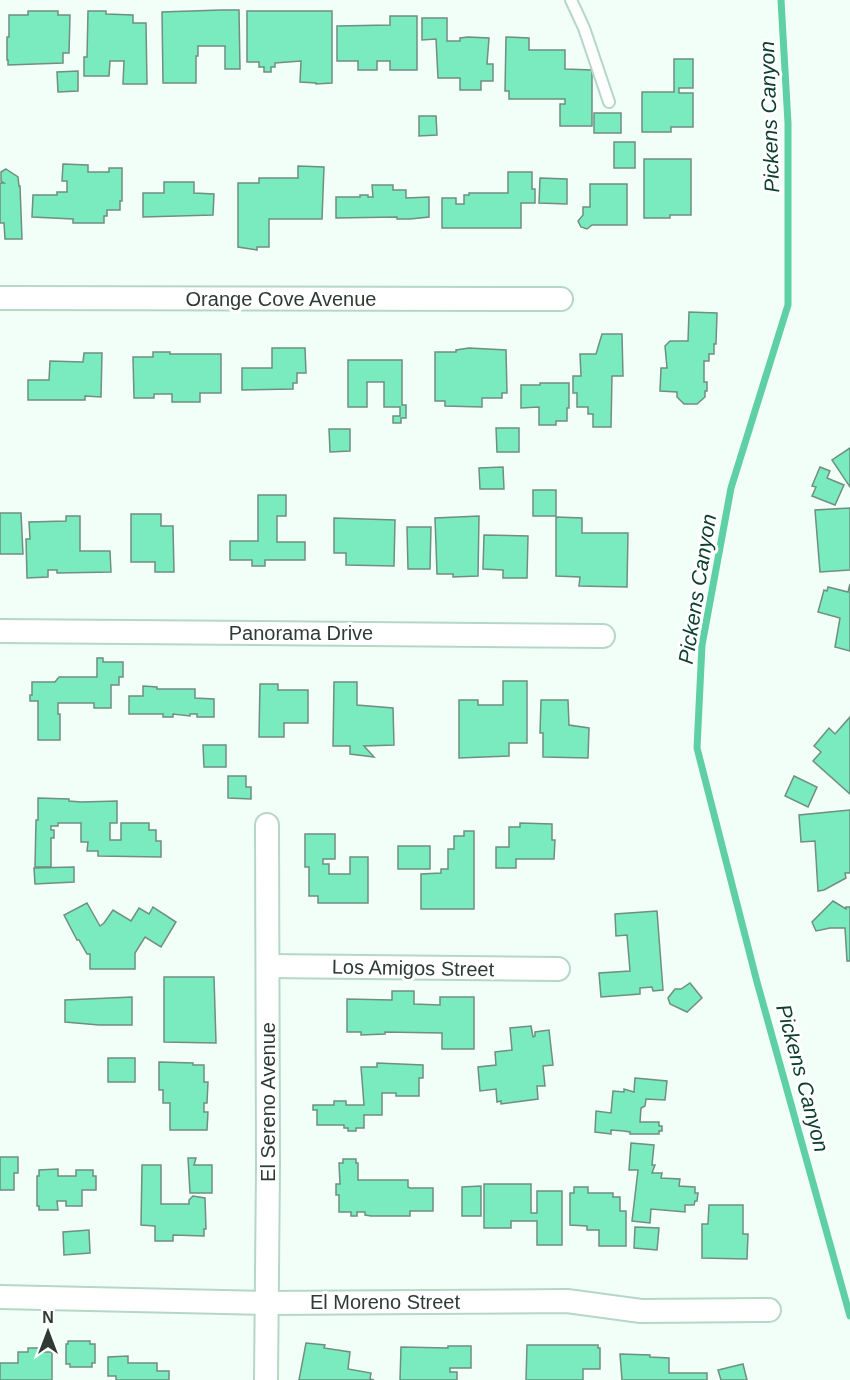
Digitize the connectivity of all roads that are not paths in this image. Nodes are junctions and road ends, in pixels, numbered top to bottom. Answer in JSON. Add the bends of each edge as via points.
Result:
{"nodes":[{"id":1,"x":571,"y":0,"type":"edge"},
{"id":2,"x":609,"y":102,"type":"dead end"},
{"id":3,"x":0,"y":298,"type":"edge"},
{"id":4,"x":561,"y":299,"type":"dead end"},
{"id":5,"x":0,"y":631,"type":"edge"},
{"id":6,"x":603,"y":636,"type":"dead end"},
{"id":7,"x":267,"y":825,"type":"dead end"},
{"id":8,"x":268,"y":966,"type":"junction"},
{"id":9,"x":558,"y":969,"type":"dead end"},
{"id":10,"x":0,"y":1297,"type":"edge"},
{"id":11,"x":266,"y":1303,"type":"junction"},
{"id":12,"x":769,"y":1310,"type":"dead end"},
{"id":13,"x":266,"y":1380,"type":"edge"}],
"edges":[{"from":1,"to":2,"type":"lane"},
{"from":3,"to":4,"type":"street","name":"Orange Cove Avenue"},
{"from":5,"to":6,"type":"street","name":"Panorama Drive"},
{"from":7,"to":8,"type":"street","name":"El Sereno Avenue"},
{"from":8,"to":9,"type":"street","name":"Los Amigos Street"},
{"from":8,"to":11,"type":"street","name":"El Sereno Avenue"},
{"from":10,"to":11,"type":"street","name":"El Moreno Street"},
{"from":11,"to":12,"type":"street","name":"El Moreno Street","via":[[567,1301],[640,1311]]},
{"from":11,"to":13,"type":"street","name":"El Sereno Avenue"}]}
